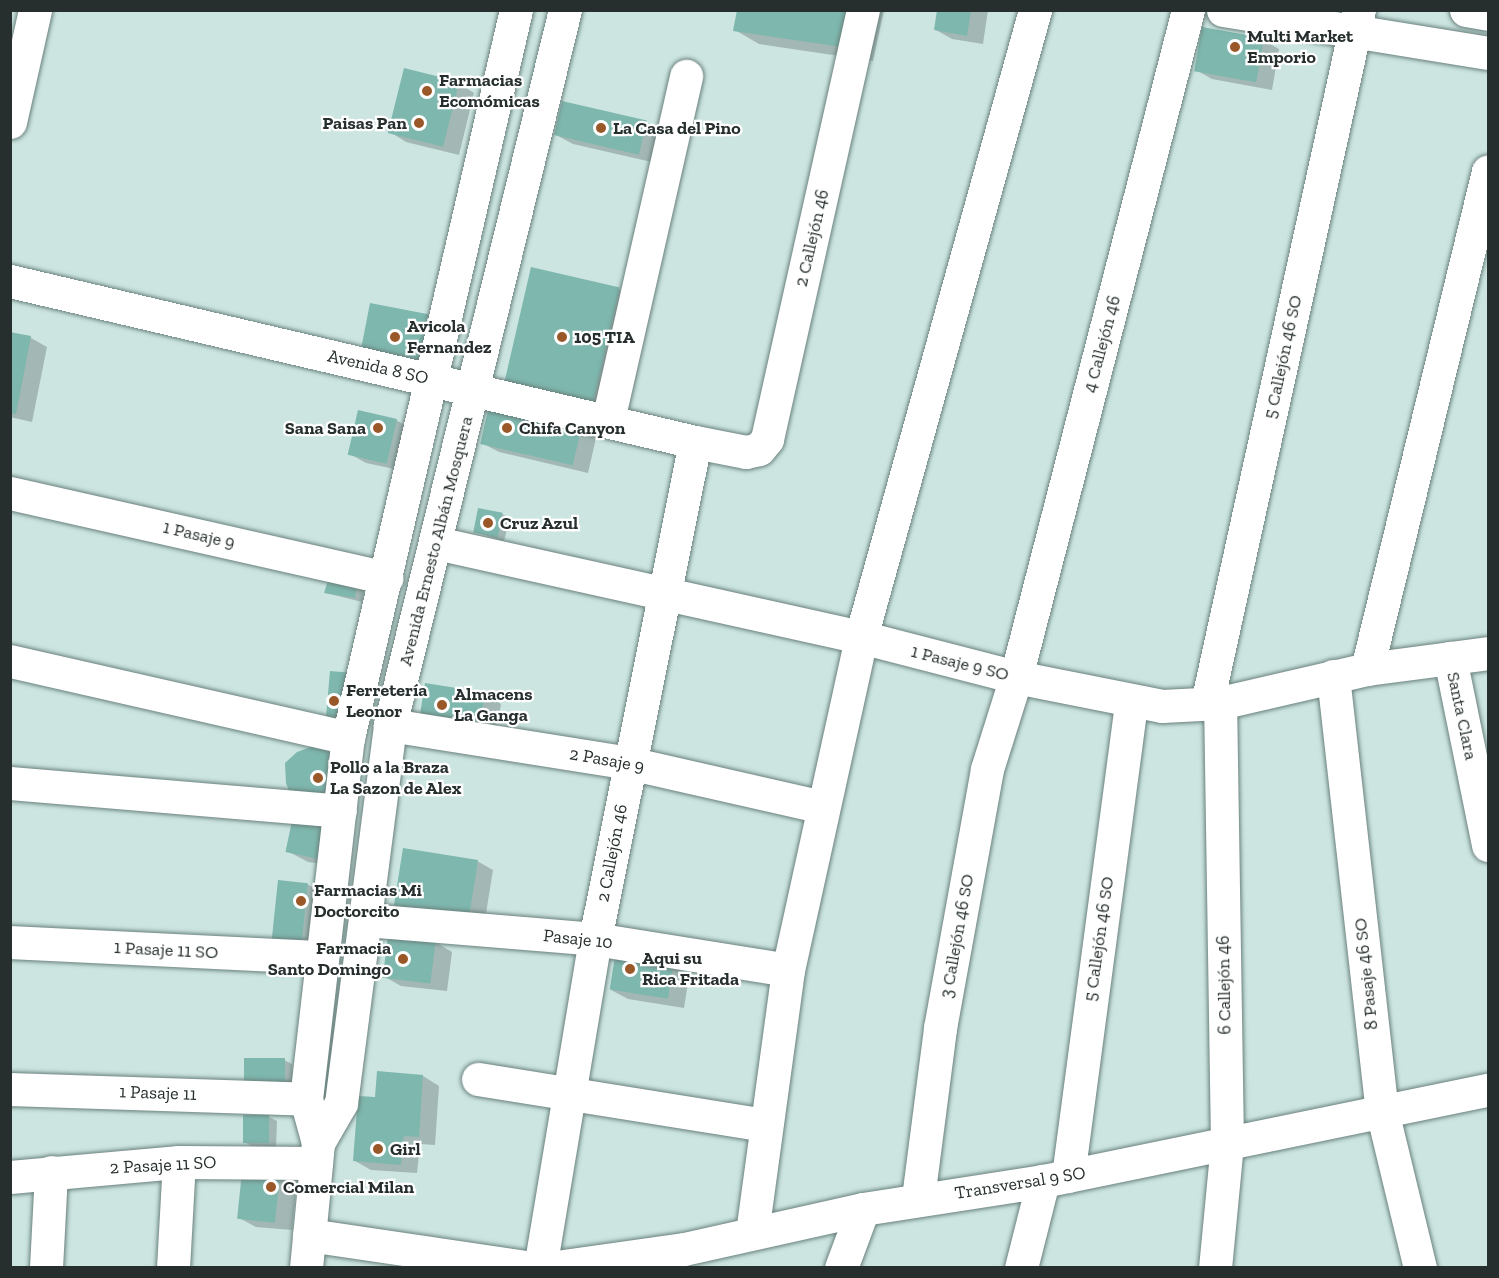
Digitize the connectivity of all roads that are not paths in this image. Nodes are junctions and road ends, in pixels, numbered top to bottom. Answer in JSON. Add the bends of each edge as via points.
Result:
{"nodes":[{"id":1,"x":35,"y":10,"type":"edge"},
{"id":2,"x":516,"y":10,"type":"edge"},
{"id":3,"x":565,"y":10,"type":"edge"},
{"id":4,"x":863,"y":10,"type":"edge"},
{"id":5,"x":1035,"y":10,"type":"edge"},
{"id":6,"x":1188,"y":10,"type":"edge"},
{"id":7,"x":1223,"y":10,"type":"edge"},
{"id":8,"x":1466,"y":10,"type":"edge"},
{"id":9,"x":1488,"y":14,"type":"edge"},
{"id":10,"x":1357,"y":21,"type":"edge"},
{"id":11,"x":1488,"y":53,"type":"edge"},
{"id":12,"x":686,"y":76,"type":"dead end"},
{"id":13,"x":10,"y":122,"type":"edge"},
{"id":14,"x":1488,"y":171,"type":"edge"},
{"id":15,"x":10,"y":281,"type":"edge"},
{"id":16,"x":431,"y":380,"type":"junction"},
{"id":17,"x":474,"y":390,"type":"junction"},
{"id":18,"x":608,"y":420,"type":"junction"},
{"id":19,"x":695,"y":442,"type":"junction"},
{"id":20,"x":746,"y":452,"type":"joint"},
{"id":21,"x":10,"y":493,"type":"edge"},
{"id":22,"x":436,"y":543,"type":"junction"},
{"id":23,"x":387,"y":578,"type":"junction"},
{"id":24,"x":664,"y":596,"type":"junction"},
{"id":25,"x":861,"y":637,"type":"junction"},
{"id":26,"x":1488,"y":653,"type":"edge"},
{"id":27,"x":1450,"y":658,"type":"junction"},
{"id":28,"x":10,"y":661,"type":"edge"},
{"id":29,"x":1367,"y":669,"type":"junction"},
{"id":30,"x":1333,"y":676,"type":"junction"},
{"id":31,"x":1016,"y":677,"type":"junction"},
{"id":32,"x":1131,"y":702,"type":"junction"},
{"id":33,"x":1213,"y":703,"type":"junction"},
{"id":34,"x":390,"y":725,"type":"junction"},
{"id":35,"x":348,"y":738,"type":"junction"},
{"id":36,"x":629,"y":763,"type":"junction"},
{"id":37,"x":10,"y":783,"type":"edge"},
{"id":38,"x":823,"y":807,"type":"junction"},
{"id":39,"x":340,"y":811,"type":"junction"},
{"id":40,"x":1488,"y":844,"type":"edge"},
{"id":41,"x":366,"y":920,"type":"junction"},
{"id":42,"x":595,"y":939,"type":"junction"},
{"id":43,"x":10,"y":942,"type":"edge"},
{"id":44,"x":322,"y":957,"type":"junction"},
{"id":45,"x":788,"y":970,"type":"junction"},
{"id":46,"x":478,"y":1079,"type":"dead end"},
{"id":47,"x":10,"y":1089,"type":"edge"},
{"id":48,"x":1488,"y":1090,"type":"edge"},
{"id":49,"x":570,"y":1091,"type":"junction"},
{"id":50,"x":306,"y":1099,"type":"junction"},
{"id":51,"x":1382,"y":1111,"type":"junction"},
{"id":52,"x":764,"y":1125,"type":"junction"},
{"id":53,"x":1227,"y":1143,"type":"junction"},
{"id":54,"x":317,"y":1153,"type":"junction"},
{"id":55,"x":179,"y":1162,"type":"junction"},
{"id":56,"x":51,"y":1172,"type":"junction"},
{"id":57,"x":10,"y":1177,"type":"edge"},
{"id":58,"x":1055,"y":1179,"type":"junction"},
{"id":59,"x":918,"y":1198,"type":"junction"},
{"id":60,"x":863,"y":1209,"type":"junction"},
{"id":61,"x":752,"y":1233,"type":"junction"},
{"id":62,"x":309,"y":1235,"type":"junction"},
{"id":63,"x":679,"y":1258,"type":"edge"},
{"id":64,"x":491,"y":1265,"type":"edge"},
{"id":65,"x":46,"y":1268,"type":"edge"},
{"id":66,"x":173,"y":1268,"type":"edge"},
{"id":67,"x":306,"y":1268,"type":"edge"},
{"id":68,"x":532,"y":1268,"type":"edge"},
{"id":69,"x":540,"y":1268,"type":"edge"},
{"id":70,"x":549,"y":1268,"type":"edge"},
{"id":71,"x":841,"y":1268,"type":"edge"},
{"id":72,"x":1021,"y":1268,"type":"edge"},
{"id":73,"x":1215,"y":1268,"type":"edge"},
{"id":74,"x":1420,"y":1268,"type":"edge"}],
"edges":[{"from":1,"to":13,"type":"street"},
{"from":2,"to":16,"type":"street","name":"Avenida Ernesto Albán Mosquera"},
{"from":3,"to":17,"type":"street","name":"Avenida Ernesto Albán Mosquera"},
{"from":4,"to":20,"type":"street","name":"2 Callejón 46","via":[[767,439],[759,450]]},
{"from":5,"to":25,"type":"street"},
{"from":6,"to":31,"type":"street","name":"4 Callejón 46"},
{"from":7,"to":10,"type":"street"},
{"from":8,"to":9,"type":"street"},
{"from":10,"to":11,"type":"street"},
{"from":10,"to":33,"type":"street","name":"5 Callejón 46 SO"},
{"from":12,"to":18,"type":"street"},
{"from":14,"to":29,"type":"street"},
{"from":15,"to":16,"type":"street","name":"Avenida 8 SO"},
{"from":16,"to":17,"type":"street","name":"Avenida 8 SO"},
{"from":16,"to":23,"type":"street","name":"Avenida Ernesto Albán Mosquera"},
{"from":17,"to":18,"type":"street","name":"Avenida 8 SO"},
{"from":17,"to":22,"type":"street","name":"Avenida Ernesto Albán Mosquera"},
{"from":18,"to":19,"type":"street","name":"Avenida 8 SO"},
{"from":19,"to":20,"type":"street","name":"Avenida 8 SO"},
{"from":19,"to":24,"type":"street","name":"2 Callejón 46"},
{"from":21,"to":23,"type":"street","name":"1 Pasaje 9"},
{"from":22,"to":24,"type":"street","name":"1 Pasaje 9 SO"},
{"from":22,"to":34,"type":"street","name":"Avenida Ernesto Albán Mosquera"},
{"from":23,"to":35,"type":"street","name":"Avenida Ernesto Albán Mosquera"},
{"from":24,"to":25,"type":"street","name":"1 Pasaje 9 SO"},
{"from":24,"to":36,"type":"street","name":"2 Callejón 46"},
{"from":25,"to":31,"type":"street","name":"1 Pasaje 9 SO"},
{"from":25,"to":38,"type":"street"},
{"from":26,"to":27,"type":"street","name":"1 Pasaje 9 SO"},
{"from":27,"to":29,"type":"street","name":"1 Pasaje 9 SO"},
{"from":27,"to":40,"type":"street","name":"Santa Clara"},
{"from":28,"to":35,"type":"street"},
{"from":29,"to":30,"type":"street","name":"1 Pasaje 9 SO"},
{"from":30,"to":33,"type":"street","name":"1 Pasaje 9 SO"},
{"from":30,"to":51,"type":"street","name":"8 Pasaje 46 SO"},
{"from":31,"to":32,"type":"street","name":"1 Pasaje 9 SO"},
{"from":31,"to":59,"type":"street","name":"3 Callejón 46 SO","via":[[985,781],[940,1028]]},
{"from":32,"to":33,"type":"street","name":"1 Pasaje 9 SO","via":[[1186,707]]},
{"from":32,"to":58,"type":"street","name":"5 Callejón 46 SO"},
{"from":33,"to":53,"type":"street","name":"6 Callejón 46"},
{"from":34,"to":36,"type":"street","name":"2 Pasaje 9"},
{"from":34,"to":41,"type":"street","name":"Avenida Ernesto Albán Mosquera"},
{"from":35,"to":39,"type":"street","name":"Avenida Ernesto Albán Mosquera"},
{"from":36,"to":38,"type":"street","name":"2 Pasaje 9"},
{"from":36,"to":42,"type":"street","name":"2 Callejón 46"},
{"from":37,"to":39,"type":"street"},
{"from":38,"to":45,"type":"street"},
{"from":39,"to":44,"type":"street","name":"Avenida Ernesto Albán Mosquera"},
{"from":41,"to":42,"type":"street","name":"Pasaje 10"},
{"from":41,"to":54,"type":"street","name":"Avenida Ernesto Albán Mosquera","via":[[341,1103]]},
{"from":42,"to":45,"type":"street","name":"Pasaje 10"},
{"from":42,"to":49,"type":"street","name":"2 Callejón 46"},
{"from":43,"to":44,"type":"street","name":"1 Pasaje 11 SO"},
{"from":44,"to":50,"type":"street","name":"Avenida Ernesto Albán Mosquera"},
{"from":45,"to":52,"type":"street"},
{"from":46,"to":49,"type":"street"},
{"from":47,"to":50,"type":"street","name":"1 Pasaje 11"},
{"from":48,"to":51,"type":"street","name":"Transversal 9 SO"},
{"from":49,"to":52,"type":"street"},
{"from":49,"to":69,"type":"street","name":"2 Callejón 46"},
{"from":50,"to":54,"type":"street","name":"Avenida Ernesto Albán Mosquera"},
{"from":51,"to":53,"type":"street","name":"Transversal 9 SO"},
{"from":51,"to":74,"type":"street","name":"8 Pasaje 46 SO"},
{"from":52,"to":61,"type":"street"},
{"from":53,"to":58,"type":"street","name":"Transversal 9 SO"},
{"from":53,"to":73,"type":"street","name":"6 Callejón 46"},
{"from":54,"to":55,"type":"street","name":"2 Pasaje 11 SO"},
{"from":54,"to":62,"type":"street","name":"Avenida Ernesto Albán Mosquera"},
{"from":55,"to":56,"type":"street","name":"2 Pasaje 11 SO"},
{"from":55,"to":66,"type":"street"},
{"from":56,"to":57,"type":"street","name":"2 Pasaje 11 SO"},
{"from":56,"to":65,"type":"street"},
{"from":58,"to":59,"type":"street","name":"Transversal 9 SO"},
{"from":58,"to":72,"type":"street","name":"5 Callejón 46 SO"},
{"from":59,"to":60,"type":"street","name":"Transversal 9 SO"},
{"from":60,"to":61,"type":"street","name":"Transversal 9 SO"},
{"from":60,"to":71,"type":"street"},
{"from":61,"to":63,"type":"street","name":"Transversal 9 SO"},
{"from":62,"to":64,"type":"street"},
{"from":62,"to":67,"type":"street","name":"Avenida Ernesto Albán Mosquera"},
{"from":63,"to":70,"type":"street","name":"Transversal 9 SO"},
{"from":64,"to":68,"type":"street"}]}
